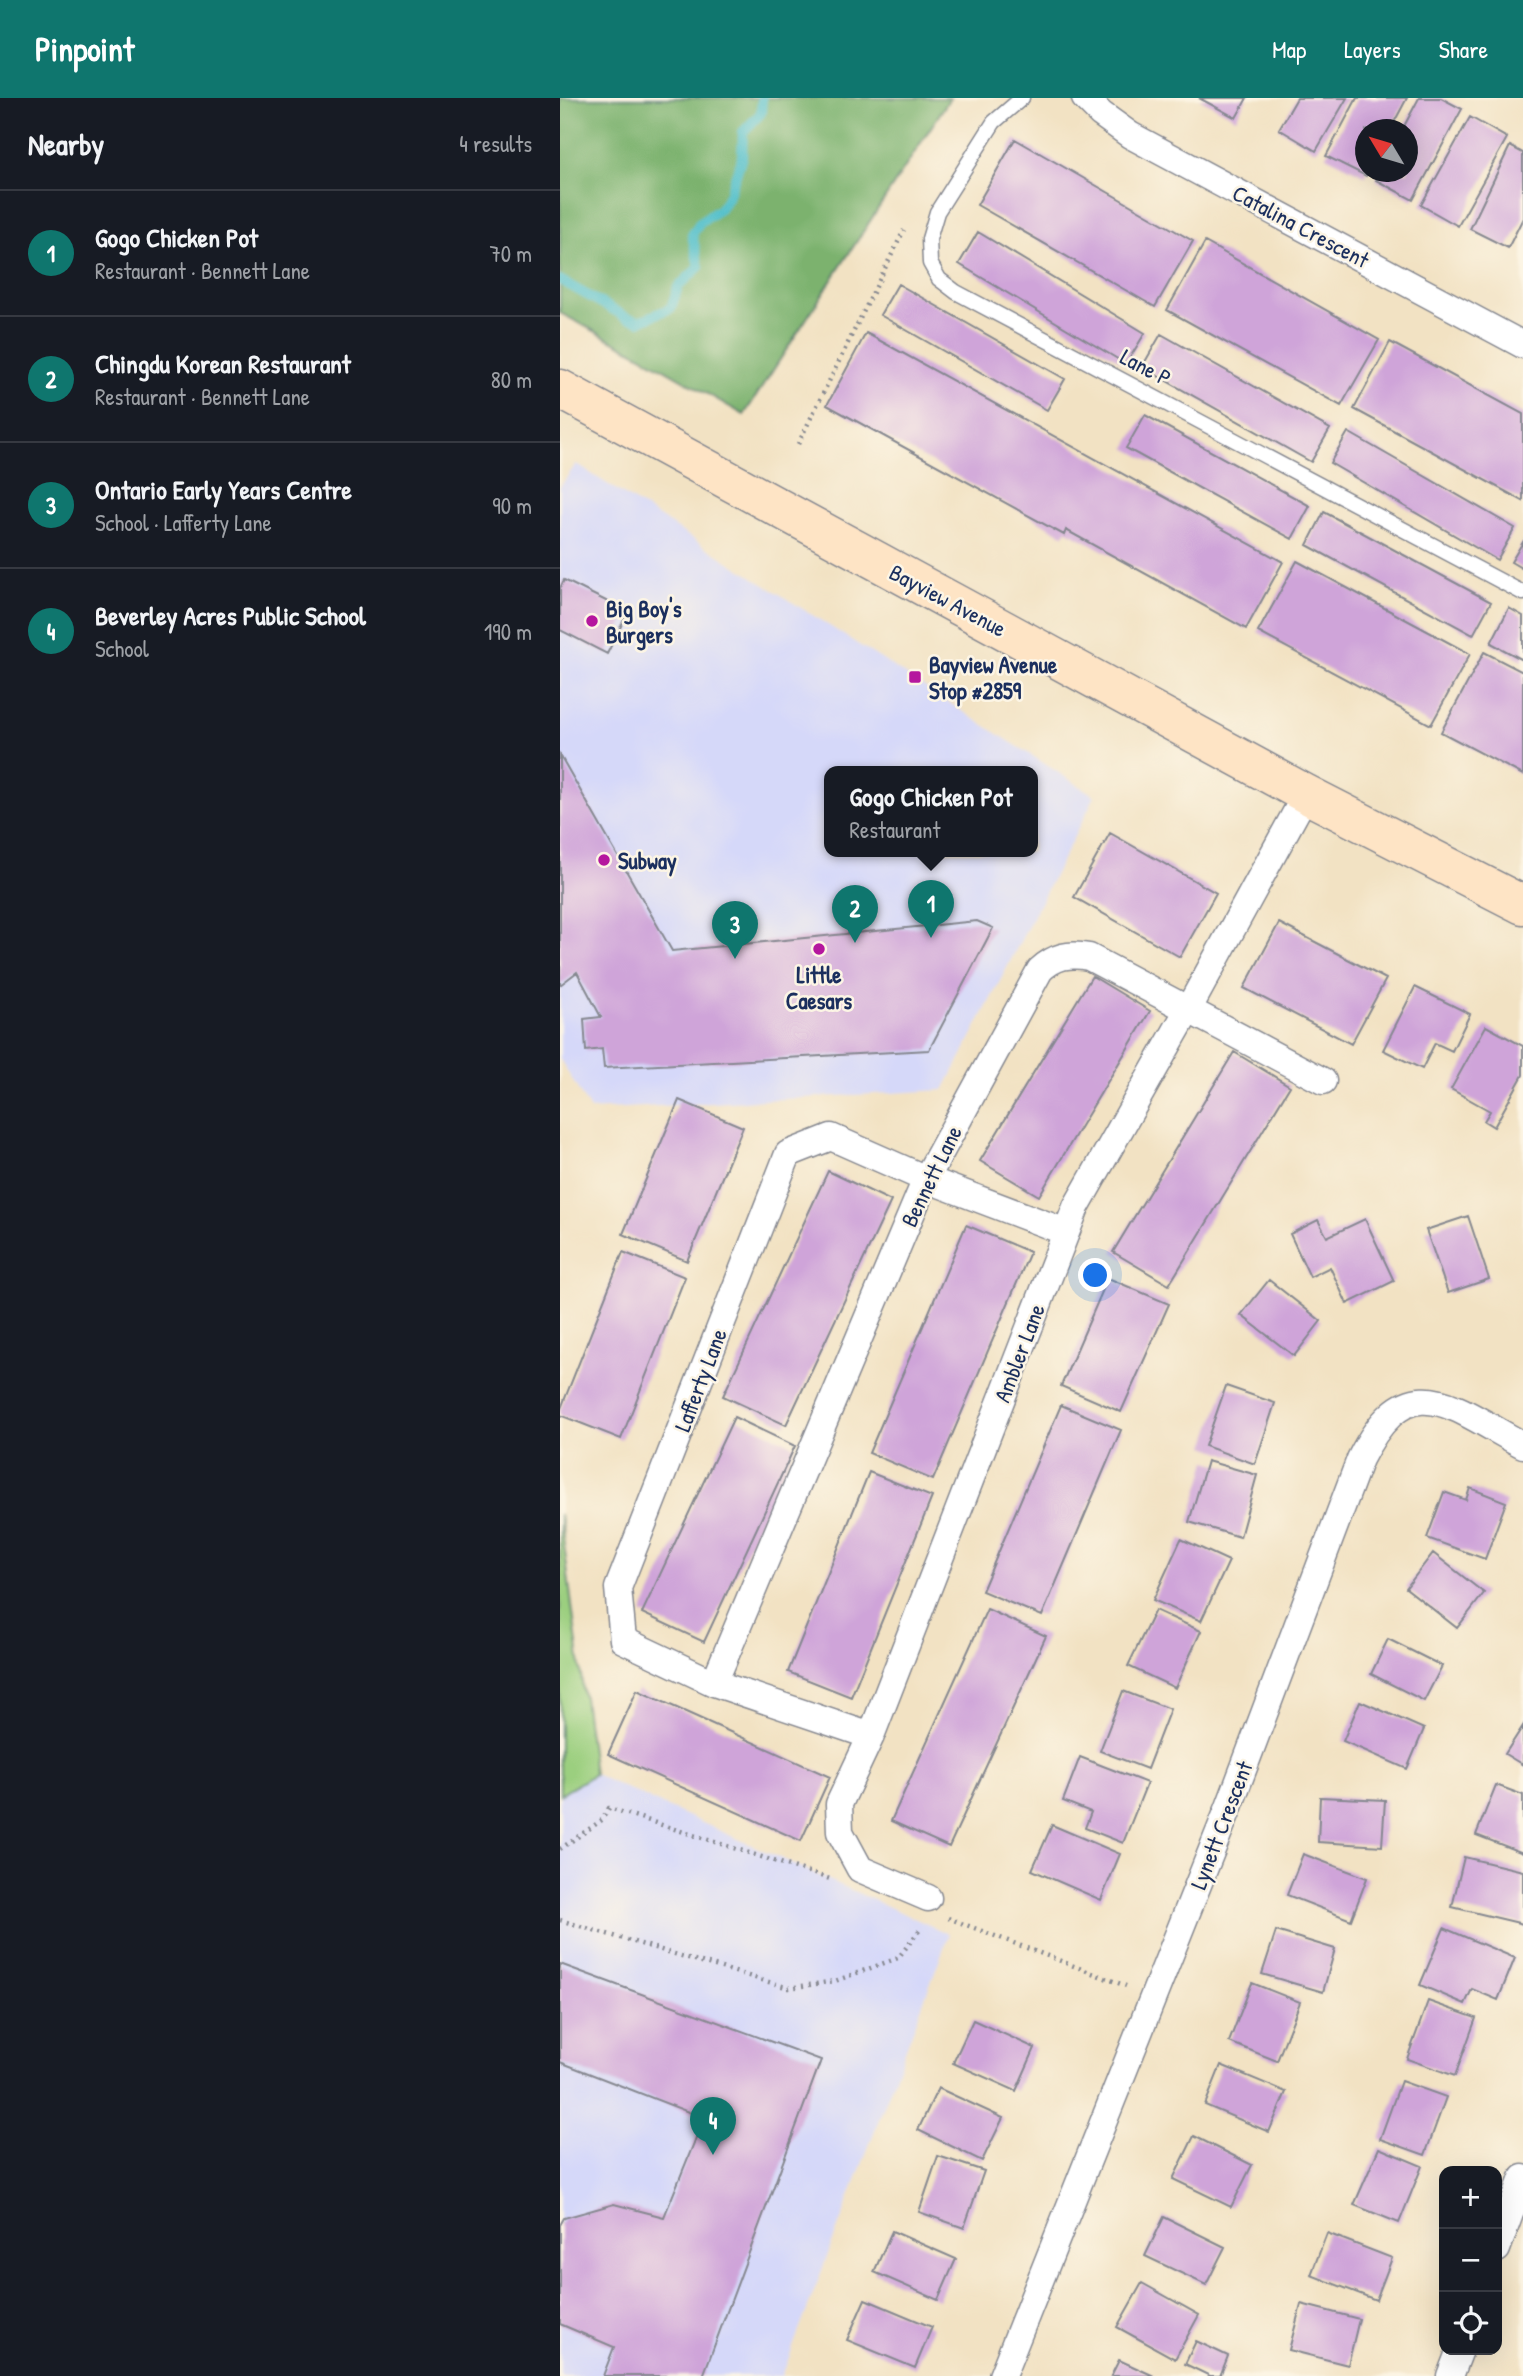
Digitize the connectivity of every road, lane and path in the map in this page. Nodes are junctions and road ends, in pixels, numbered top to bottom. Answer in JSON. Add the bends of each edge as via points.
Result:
{"nodes":[{"id":1,"x":1022,"y":98,"type":"edge"},
{"id":2,"x":1085,"y":98,"type":"edge"},
{"id":3,"x":906,"y":227,"type":"dead end"},
{"id":4,"x":1523,"y":345,"type":"edge"},
{"id":5,"x":560,"y":389,"type":"edge"},
{"id":6,"x":798,"y":444,"type":"dead end"},
{"id":7,"x":1523,"y":593,"type":"edge"},
{"id":8,"x":1306,"y":794,"type":"junction"},
{"id":9,"x":1523,"y":905,"type":"edge"},
{"id":10,"x":1189,"y":1009,"type":"junction"},
{"id":11,"x":1323,"y":1081,"type":"dead end"},
{"id":12,"x":926,"y":1179,"type":"junction"},
{"id":13,"x":1066,"y":1232,"type":"junction"},
{"id":14,"x":1523,"y":1445,"type":"edge"},
{"id":15,"x":715,"y":1683,"type":"junction"},
{"id":16,"x":871,"y":1736,"type":"junction"},
{"id":17,"x":560,"y":1849,"type":"edge"},
{"id":18,"x":843,"y":1883,"type":"dead end"},
{"id":19,"x":927,"y":1910,"type":"joint"},
{"id":20,"x":947,"y":1917,"type":"dead end"},
{"id":21,"x":560,"y":1920,"type":"edge"},
{"id":22,"x":1153,"y":1996,"type":"junction"},
{"id":23,"x":1523,"y":2178,"type":"edge"},
{"id":24,"x":1502,"y":2235,"type":"edge"},
{"id":25,"x":1458,"y":2355,"type":"edge"},
{"id":26,"x":1002,"y":2376,"type":"edge"},
{"id":27,"x":1450,"y":2376,"type":"edge"}],
"edges":[{"from":1,"to":7,"type":"lane","name":"Lane P","via":[[994,122],[937,212],[929,239],[930,263],[939,279]]},
{"from":2,"to":4,"type":"street","name":"Catalina Crescent","via":[[1130,135]]},
{"from":3,"to":6,"type":"path"},
{"from":5,"to":8,"type":"main road","name":"Bayview Avenue"},
{"from":8,"to":9,"type":"main road","name":"Bayview Avenue"},
{"from":8,"to":10,"type":"street","name":"Ambler Lane"},
{"from":10,"to":11,"type":"street","name":"Bennett Lane"},
{"from":10,"to":12,"type":"street","name":"Bennett Lane","via":[[1089,957],[1066,955],[1048,962],[1037,974]]},
{"from":10,"to":13,"type":"street","name":"Ambler Lane","via":[[1082,1195]]},
{"from":12,"to":13,"type":"street","name":"Lafferty Lane"},
{"from":12,"to":15,"type":"street","name":"Bennett Lane"},
{"from":12,"to":15,"type":"street","name":"Lafferty Lane","via":[[831,1137],[788,1154],[618,1587],[623,1640]]},
{"from":13,"to":16,"type":"street","name":"Ambler Lane"},
{"from":14,"to":22,"type":"street","name":"Lynett Crescent","via":[[1445,1403],[1427,1401],[1405,1403],[1372,1435]]},
{"from":15,"to":16,"type":"street","name":"Lafferty Lane"},
{"from":16,"to":19,"type":"street","name":"Ambler Lane","via":[[839,1804],[840,1832],[860,1868]]},
{"from":17,"to":18,"type":"path","via":[[602,1820],[610,1808]]},
{"from":19,"to":21,"type":"path","via":[[898,1958],[835,1981],[789,1988]]},
{"from":20,"to":22,"type":"path"},
{"from":22,"to":26,"type":"street","name":"Lynett Crescent"},
{"from":23,"to":24,"type":"street"},
{"from":25,"to":27,"type":"street"}]}
